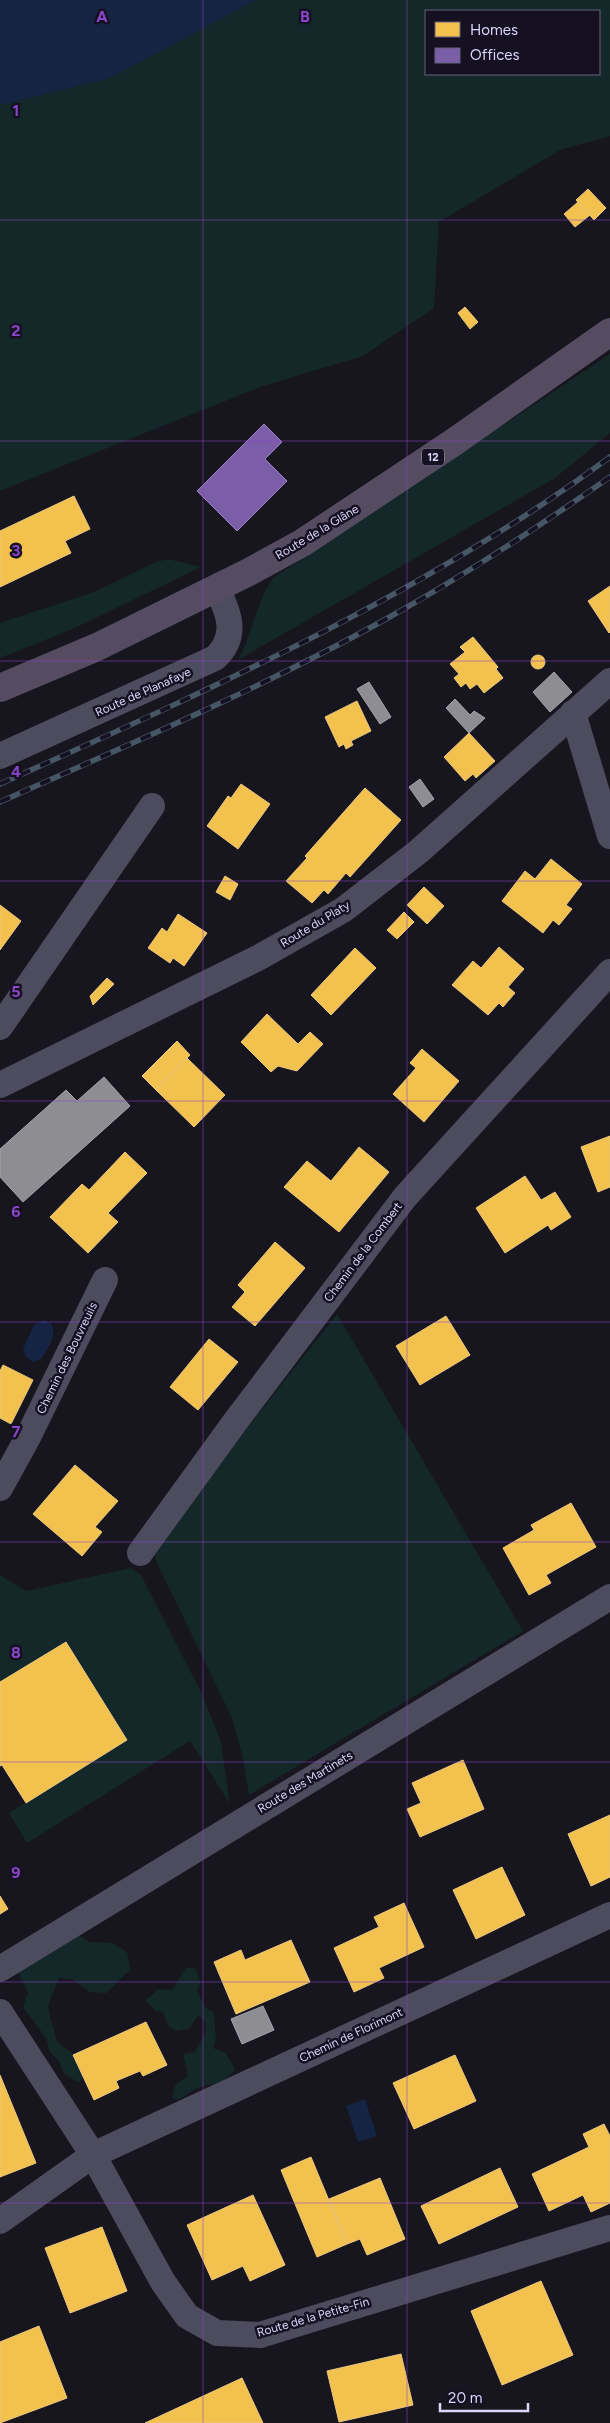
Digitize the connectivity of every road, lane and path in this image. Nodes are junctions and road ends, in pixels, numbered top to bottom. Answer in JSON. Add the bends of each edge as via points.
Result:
{"nodes":[{"id":1,"x":610,"y":332,"type":"edge"},
{"id":2,"x":216,"y":588,"type":"junction"},
{"id":3,"x":610,"y":681,"type":"edge"},
{"id":4,"x":0,"y":688,"type":"edge"},
{"id":5,"x":572,"y":713,"type":"junction"},
{"id":6,"x":0,"y":756,"type":"edge"},
{"id":7,"x":152,"y":806,"type":"dead end"},
{"id":8,"x":610,"y":836,"type":"edge"},
{"id":9,"x":610,"y":972,"type":"edge"},
{"id":10,"x":0,"y":1027,"type":"edge"},
{"id":11,"x":0,"y":1085,"type":"edge"},
{"id":12,"x":105,"y":1280,"type":"dead end"},
{"id":13,"x":0,"y":1488,"type":"edge"},
{"id":14,"x":140,"y":1553,"type":"dead end"},
{"id":15,"x":610,"y":1597,"type":"edge"},
{"id":16,"x":610,"y":1916,"type":"edge"},
{"id":17,"x":0,"y":1969,"type":"edge"},
{"id":18,"x":0,"y":2012,"type":"edge"},
{"id":19,"x":93,"y":2155,"type":"junction"},
{"id":20,"x":0,"y":2221,"type":"edge"},
{"id":21,"x":610,"y":2228,"type":"edge"}],
"edges":[{"from":1,"to":2,"type":"main road","name":"Route de la Glâne","number":"12","via":[[379,494],[302,543]]},
{"from":2,"to":4,"type":"main road","name":"Route de la Glâne","number":"12","via":[[97,647]]},
{"from":2,"to":6,"type":"street","name":"Route de Planafaye","via":[[230,624],[227,644],[215,658]]},
{"from":3,"to":5,"type":"street","name":"Route du Platy"},
{"from":5,"to":8,"type":"street"},
{"from":5,"to":11,"type":"street","name":"Route du Platy","via":[[418,852],[343,910],[258,958]]},
{"from":7,"to":10,"type":"street"},
{"from":9,"to":14,"type":"street","name":"Chemin de la Combert","via":[[405,1197]]},
{"from":12,"to":13,"type":"street","name":"Chemin des Bouvreuils"},
{"from":15,"to":17,"type":"street","name":"Route des Martinets"},
{"from":16,"to":19,"type":"street","name":"Chemin de Florimont"},
{"from":18,"to":19,"type":"street","name":"Route de la Petite-Fin"},
{"from":19,"to":20,"type":"street","name":"Chemin de Florimont"},
{"from":19,"to":21,"type":"street","name":"Route de la Petite-Fin","via":[[163,2282],[188,2316],[216,2333],[260,2335]]}]}
